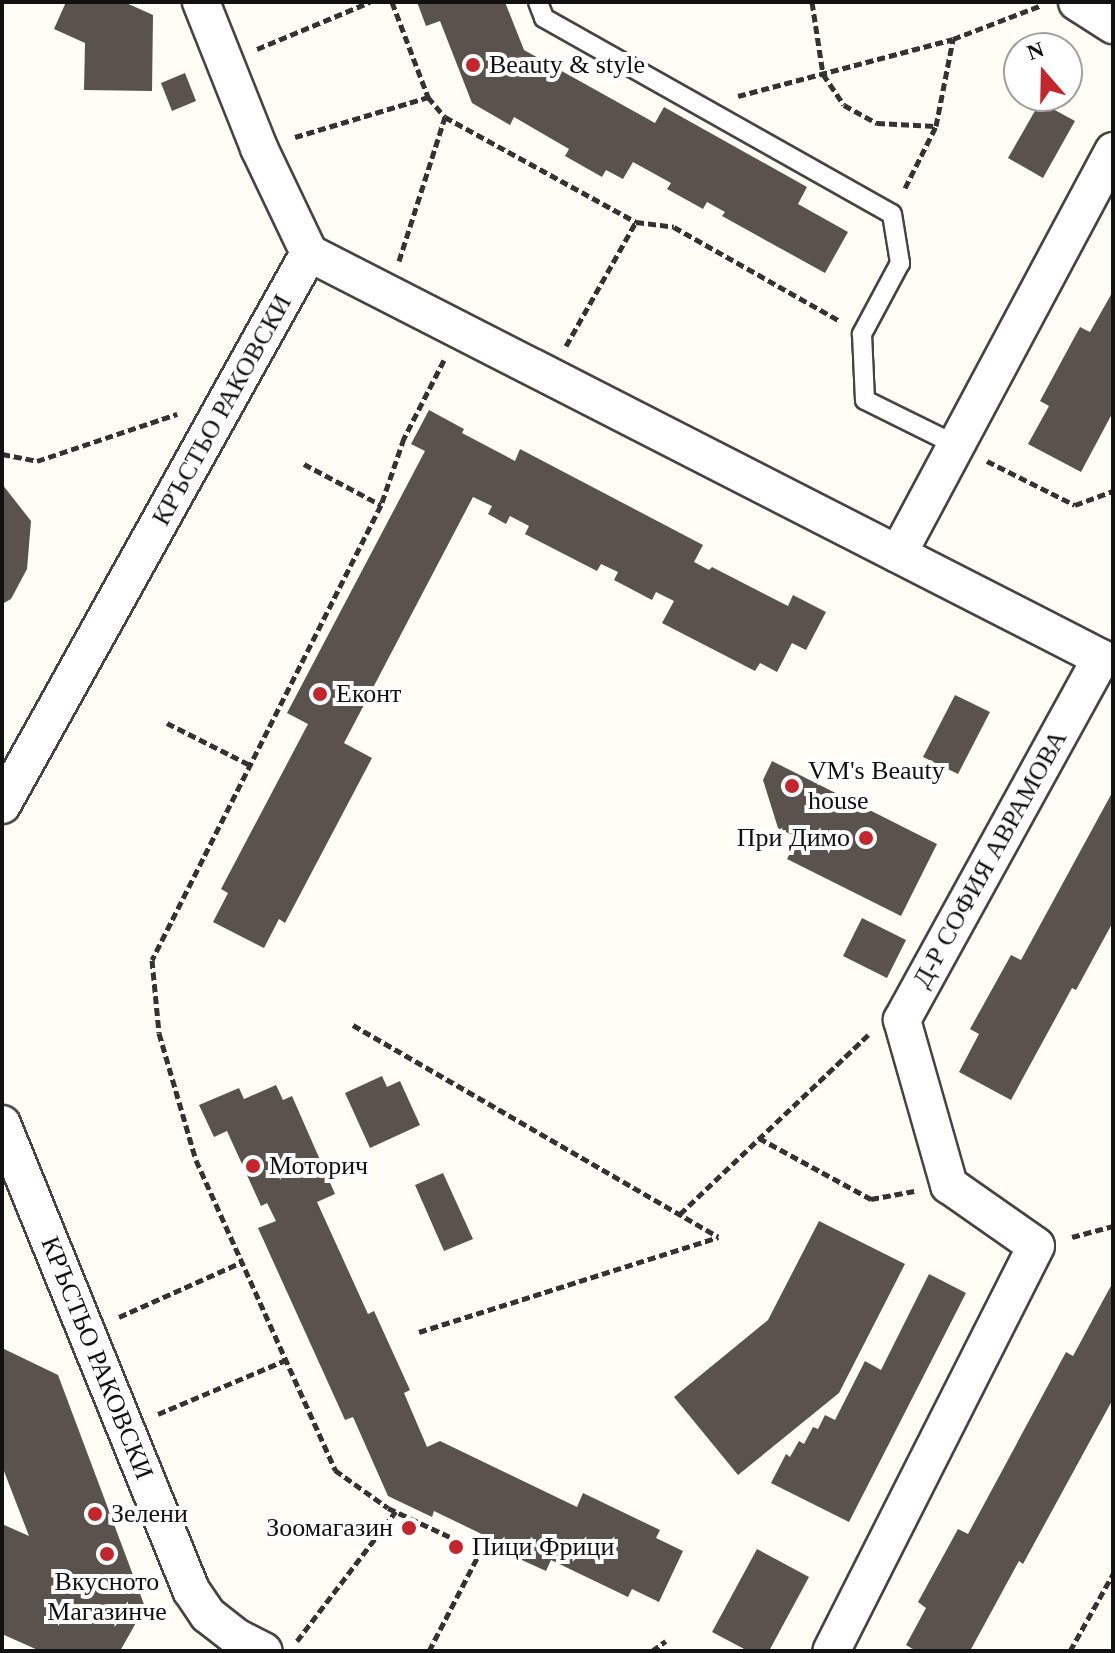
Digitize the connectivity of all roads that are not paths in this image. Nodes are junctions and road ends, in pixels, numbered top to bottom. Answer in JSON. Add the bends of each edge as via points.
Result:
{"nodes":[{"id":1,"x":201,"y":2,"type":"edge"},
{"id":2,"x":538,"y":2,"type":"edge"},
{"id":3,"x":1077,"y":2,"type":"edge"},
{"id":4,"x":1113,"y":25,"type":"edge"},
{"id":5,"x":1113,"y":151,"type":"edge"},
{"id":6,"x":309,"y":253,"type":"junction"},
{"id":7,"x":954,"y":444,"type":"junction"},
{"id":8,"x":898,"y":554,"type":"junction"},
{"id":9,"x":2,"y":805,"type":"edge"},
{"id":10,"x":2,"y":1124,"type":"edge"},
{"id":11,"x":264,"y":1651,"type":"edge"},
{"id":12,"x":831,"y":1651,"type":"edge"}],
"edges":[{"from":1,"to":6,"type":"street","via":[[259,148]]},
{"from":2,"to":7,"type":"lane","via":[[544,18],[892,214],[900,263],[862,334],[865,400]]},
{"from":3,"to":4,"type":"street"},
{"from":5,"to":7,"type":"street"},
{"from":6,"to":8,"type":"street"},
{"from":6,"to":9,"type":"street","name":"КРЪСТЬО РАКОВСКИ"},
{"from":7,"to":8,"type":"street"},
{"from":8,"to":12,"type":"street","name":"Д-Р СОФИЯ АВРАМОВА","via":[[1101,658],[902,1020],[949,1185],[1036,1246]]},
{"from":10,"to":11,"type":"street","name":"КРЪСТЬО РАКОВСКИ","via":[[191,1590],[208,1615]]}]}
